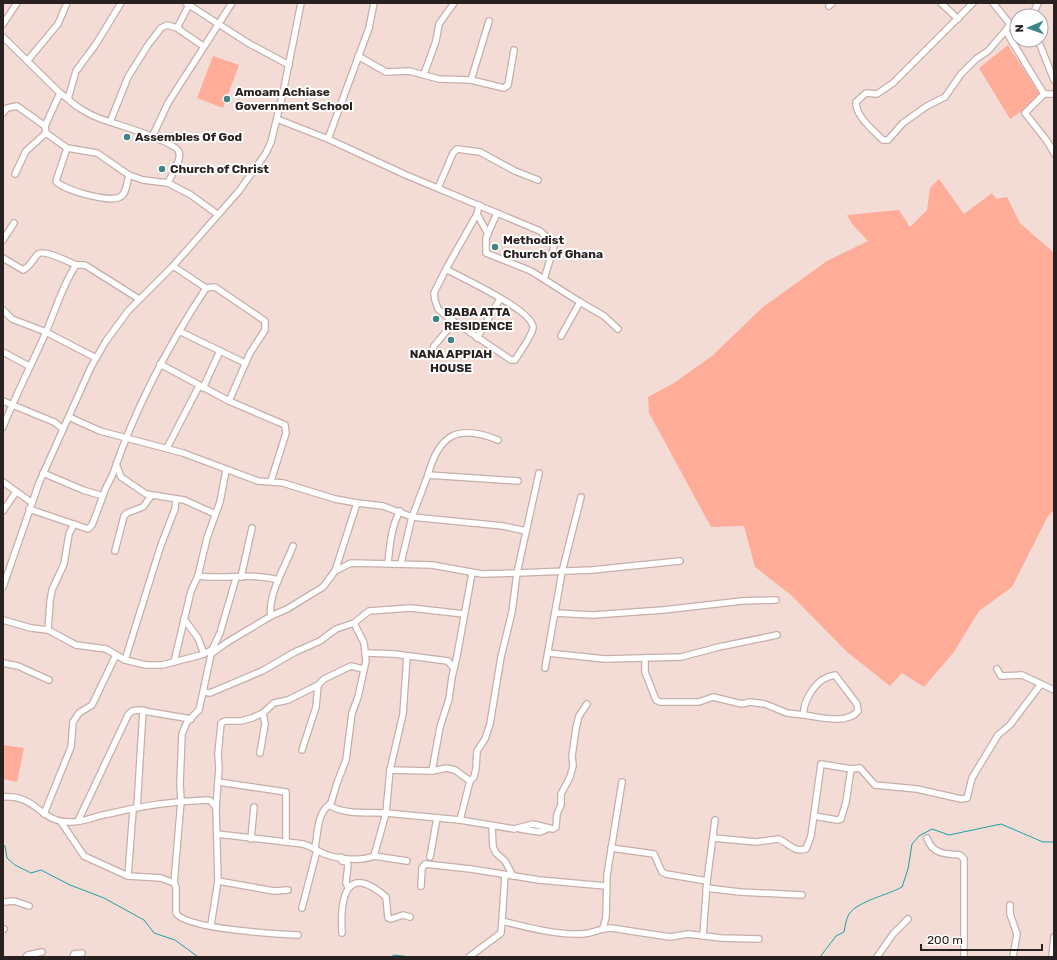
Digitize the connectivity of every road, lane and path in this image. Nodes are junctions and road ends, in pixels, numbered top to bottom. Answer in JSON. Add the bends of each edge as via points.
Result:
{"nodes":[{"id":1,"x":17,"y":3,"type":"edge"},
{"id":2,"x":68,"y":3,"type":"edge"},
{"id":3,"x":121,"y":3,"type":"edge"},
{"id":4,"x":232,"y":3,"type":"edge"},
{"id":5,"x":301,"y":3,"type":"edge"},
{"id":6,"x":374,"y":3,"type":"edge"},
{"id":7,"x":454,"y":3,"type":"edge"},
{"id":8,"x":941,"y":3,"type":"edge"},
{"id":9,"x":973,"y":3,"type":"edge"},
{"id":10,"x":993,"y":3,"type":"edge"},
{"id":11,"x":188,"y":4,"type":"edge"},
{"id":12,"x":958,"y":18,"type":"junction"},
{"id":13,"x":489,"y":21,"type":"dead end"},
{"id":14,"x":1009,"y":23,"type":"edge"},
{"id":15,"x":3,"y":24,"type":"edge"},
{"id":16,"x":218,"y":24,"type":"junction"},
{"id":17,"x":1009,"y":26,"type":"edge"},
{"id":18,"x":177,"y":28,"type":"junction"},
{"id":19,"x":1006,"y":30,"type":"junction"},
{"id":20,"x":1009,"y":36,"type":"edge"},
{"id":21,"x":3,"y":37,"type":"edge"},
{"id":22,"x":203,"y":46,"type":"junction"},
{"id":23,"x":1016,"y":48,"type":"edge"},
{"id":24,"x":1041,"y":48,"type":"edge"},
{"id":25,"x":514,"y":50,"type":"dead end"},
{"id":26,"x":358,"y":56,"type":"junction"},
{"id":27,"x":28,"y":60,"type":"junction"},
{"id":28,"x":289,"y":65,"type":"junction"},
{"id":29,"x":424,"y":74,"type":"junction"},
{"id":30,"x":471,"y":80,"type":"junction"},
{"id":31,"x":1054,"y":80,"type":"edge"},
{"id":32,"x":60,"y":93,"type":"junction"},
{"id":33,"x":1044,"y":94,"type":"junction"},
{"id":34,"x":1054,"y":94,"type":"edge"},
{"id":35,"x":68,"y":99,"type":"junction"},
{"id":36,"x":3,"y":113,"type":"edge"},
{"id":37,"x":277,"y":119,"type":"junction"},
{"id":38,"x":110,"y":122,"type":"junction"},
{"id":39,"x":45,"y":126,"type":"junction"},
{"id":40,"x":46,"y":133,"type":"junction"},
{"id":41,"x":153,"y":135,"type":"junction"},
{"id":42,"x":328,"y":139,"type":"junction"},
{"id":43,"x":68,"y":148,"type":"junction"},
{"id":44,"x":1054,"y":153,"type":"edge"},
{"id":45,"x":15,"y":174,"type":"dead end"},
{"id":46,"x":129,"y":175,"type":"junction"},
{"id":47,"x":538,"y":180,"type":"dead end"},
{"id":48,"x":168,"y":183,"type":"junction"},
{"id":49,"x":438,"y":188,"type":"junction"},
{"id":50,"x":479,"y":205,"type":"junction"},
{"id":51,"x":497,"y":213,"type":"junction"},
{"id":52,"x":217,"y":214,"type":"junction"},
{"id":53,"x":477,"y":214,"type":"junction"},
{"id":54,"x":14,"y":223,"type":"dead end"},
{"id":55,"x":488,"y":234,"type":"junction"},
{"id":56,"x":3,"y":240,"type":"edge"},
{"id":57,"x":3,"y":258,"type":"edge"},
{"id":58,"x":76,"y":265,"type":"junction"},
{"id":59,"x":173,"y":266,"type":"junction"},
{"id":60,"x":446,"y":269,"type":"junction"},
{"id":61,"x":544,"y":279,"type":"junction"},
{"id":62,"x":206,"y":288,"type":"junction"},
{"id":63,"x":139,"y":299,"type":"junction"},
{"id":64,"x":500,"y":299,"type":"junction"},
{"id":65,"x":580,"y":302,"type":"junction"},
{"id":66,"x":3,"y":310,"type":"edge"},
{"id":67,"x":454,"y":322,"type":"junction"},
{"id":68,"x":618,"y":329,"type":"dead end"},
{"id":69,"x":179,"y":331,"type":"junction"},
{"id":70,"x":46,"y":332,"type":"junction"},
{"id":71,"x":561,"y":336,"type":"dead end"},
{"id":72,"x":477,"y":338,"type":"junction"},
{"id":73,"x":433,"y":350,"type":"dead end"},
{"id":74,"x":220,"y":351,"type":"junction"},
{"id":75,"x":3,"y":352,"type":"edge"},
{"id":76,"x":96,"y":358,"type":"junction"},
{"id":77,"x":245,"y":363,"type":"junction"},
{"id":78,"x":160,"y":364,"type":"junction"},
{"id":79,"x":29,"y":366,"type":"junction"},
{"id":80,"x":201,"y":387,"type":"junction"},
{"id":81,"x":3,"y":401,"type":"edge"},
{"id":82,"x":229,"y":401,"type":"junction"},
{"id":83,"x":12,"y":404,"type":"junction"},
{"id":84,"x":70,"y":417,"type":"junction"},
{"id":85,"x":3,"y":427,"type":"edge"},
{"id":86,"x":63,"y":429,"type":"junction"},
{"id":87,"x":126,"y":437,"type":"junction"},
{"id":88,"x":498,"y":440,"type":"dead end"},
{"id":89,"x":167,"y":448,"type":"junction"},
{"id":90,"x":116,"y":464,"type":"junction"},
{"id":91,"x":226,"y":470,"type":"junction"},
{"id":92,"x":43,"y":473,"type":"junction"},
{"id":93,"x":539,"y":473,"type":"dead end"},
{"id":94,"x":428,"y":475,"type":"junction"},
{"id":95,"x":121,"y":477,"type":"junction"},
{"id":96,"x":111,"y":478,"type":"junction"},
{"id":97,"x":271,"y":481,"type":"junction"},
{"id":98,"x":518,"y":481,"type":"dead end"},
{"id":99,"x":3,"y":482,"type":"edge"},
{"id":100,"x":16,"y":492,"type":"junction"},
{"id":101,"x":103,"y":496,"type":"junction"},
{"id":102,"x":151,"y":496,"type":"junction"},
{"id":103,"x":581,"y":498,"type":"dead end"},
{"id":104,"x":176,"y":499,"type":"junction"},
{"id":105,"x":31,"y":502,"type":"junction"},
{"id":106,"x":357,"y":503,"type":"junction"},
{"id":107,"x":390,"y":507,"type":"junction"},
{"id":108,"x":29,"y":508,"type":"junction"},
{"id":109,"x":3,"y":511,"type":"edge"},
{"id":110,"x":400,"y":511,"type":"junction"},
{"id":111,"x":215,"y":514,"type":"junction"},
{"id":112,"x":412,"y":517,"type":"junction"},
{"id":113,"x":395,"y":519,"type":"junction"},
{"id":114,"x":74,"y":524,"type":"junction"},
{"id":115,"x":252,"y":528,"type":"dead end"},
{"id":116,"x":526,"y":531,"type":"junction"},
{"id":117,"x":293,"y":546,"type":"dead end"},
{"id":118,"x":115,"y":551,"type":"dead end"},
{"id":119,"x":680,"y":561,"type":"dead end"},
{"id":120,"x":388,"y":563,"type":"junction"},
{"id":121,"x":401,"y":563,"type":"junction"},
{"id":122,"x":335,"y":571,"type":"junction"},
{"id":123,"x":562,"y":572,"type":"junction"},
{"id":124,"x":472,"y":573,"type":"junction"},
{"id":125,"x":517,"y":573,"type":"junction"},
{"id":126,"x":198,"y":576,"type":"junction"},
{"id":127,"x":238,"y":577,"type":"junction"},
{"id":128,"x":278,"y":580,"type":"junction"},
{"id":129,"x":3,"y":587,"type":"edge"},
{"id":130,"x":776,"y":600,"type":"dead end"},
{"id":131,"x":555,"y":613,"type":"junction"},
{"id":132,"x":464,"y":614,"type":"junction"},
{"id":133,"x":271,"y":616,"type":"junction"},
{"id":134,"x":184,"y":619,"type":"junction"},
{"id":135,"x":3,"y":620,"type":"edge"},
{"id":136,"x":354,"y":624,"type":"junction"},
{"id":137,"x":48,"y":630,"type":"junction"},
{"id":138,"x":777,"y":636,"type":"dead end"},
{"id":139,"x":366,"y":653,"type":"junction"},
{"id":140,"x":548,"y":653,"type":"junction"},
{"id":141,"x":116,"y":655,"type":"junction"},
{"id":142,"x":203,"y":655,"type":"junction"},
{"id":143,"x":211,"y":655,"type":"junction"},
{"id":144,"x":407,"y":656,"type":"junction"},
{"id":145,"x":457,"y":656,"type":"junction"},
{"id":146,"x":645,"y":658,"type":"junction"},
{"id":147,"x":125,"y":660,"type":"junction"},
{"id":148,"x":448,"y":661,"type":"junction"},
{"id":149,"x":174,"y":662,"type":"junction"},
{"id":150,"x":3,"y":663,"type":"edge"},
{"id":151,"x":545,"y":668,"type":"dead end"},
{"id":152,"x":363,"y":669,"type":"junction"},
{"id":153,"x":454,"y":669,"type":"junction"},
{"id":154,"x":997,"y":669,"type":"dead end"},
{"id":155,"x":49,"y":680,"type":"dead end"},
{"id":156,"x":1041,"y":684,"type":"junction"},
{"id":157,"x":318,"y":685,"type":"junction"},
{"id":158,"x":1054,"y":690,"type":"edge"},
{"id":159,"x":204,"y":692,"type":"junction"},
{"id":160,"x":587,"y":704,"type":"dead end"},
{"id":161,"x":143,"y":710,"type":"junction"},
{"id":162,"x":262,"y":713,"type":"junction"},
{"id":163,"x":804,"y":714,"type":"junction"},
{"id":164,"x":191,"y":718,"type":"junction"},
{"id":165,"x":302,"y":750,"type":"dead end"},
{"id":166,"x":260,"y":753,"type":"dead end"},
{"id":167,"x":851,"y":769,"type":"junction"},
{"id":168,"x":390,"y":770,"type":"junction"},
{"id":169,"x":432,"y":771,"type":"junction"},
{"id":170,"x":470,"y":781,"type":"junction"},
{"id":171,"x":218,"y":782,"type":"junction"},
{"id":172,"x":622,"y":782,"type":"dead end"},
{"id":173,"x":3,"y":797,"type":"edge"},
{"id":174,"x":181,"y":801,"type":"junction"},
{"id":175,"x":329,"y":805,"type":"junction"},
{"id":176,"x":254,"y":806,"type":"dead end"},
{"id":177,"x":216,"y":808,"type":"junction"},
{"id":178,"x":135,"y":809,"type":"junction"},
{"id":179,"x":386,"y":813,"type":"junction"},
{"id":180,"x":44,"y":814,"type":"junction"},
{"id":181,"x":814,"y":816,"type":"junction"},
{"id":182,"x":437,"y":818,"type":"junction"},
{"id":183,"x":460,"y":820,"type":"junction"},
{"id":184,"x":715,"y":820,"type":"dead end"},
{"id":185,"x":78,"y":821,"type":"junction"},
{"id":186,"x":61,"y":822,"type":"junction"},
{"id":187,"x":492,"y":826,"type":"junction"},
{"id":188,"x":217,"y":834,"type":"junction"},
{"id":189,"x":713,"y":838,"type":"junction"},
{"id":190,"x":927,"y":838,"type":"dead end"},
{"id":191,"x":251,"y":839,"type":"junction"},
{"id":192,"x":286,"y":842,"type":"junction"},
{"id":193,"x":316,"y":848,"type":"junction"},
{"id":194,"x":611,"y":848,"type":"junction"},
{"id":195,"x":374,"y":856,"type":"junction"},
{"id":196,"x":341,"y":857,"type":"junction"},
{"id":197,"x":430,"y":857,"type":"dead end"},
{"id":198,"x":407,"y":861,"type":"dead end"},
{"id":199,"x":505,"y":875,"type":"junction"},
{"id":200,"x":128,"y":876,"type":"junction"},
{"id":201,"x":513,"y":876,"type":"junction"},
{"id":202,"x":218,"y":881,"type":"junction"},
{"id":203,"x":707,"y":881,"type":"junction"},
{"id":204,"x":174,"y":882,"type":"junction"},
{"id":205,"x":421,"y":886,"type":"dead end"},
{"id":206,"x":606,"y":886,"type":"junction"},
{"id":207,"x":348,"y":887,"type":"junction"},
{"id":208,"x":706,"y":888,"type":"junction"},
{"id":209,"x":288,"y":890,"type":"dead end"},
{"id":210,"x":802,"y":895,"type":"dead end"},
{"id":211,"x":3,"y":902,"type":"edge"},
{"id":212,"x":1010,"y":904,"type":"dead end"},
{"id":213,"x":29,"y":906,"type":"dead end"},
{"id":214,"x":302,"y":908,"type":"dead end"},
{"id":215,"x":410,"y":917,"type":"dead end"},
{"id":216,"x":908,"y":919,"type":"dead end"},
{"id":217,"x":502,"y":922,"type":"junction"},
{"id":218,"x":211,"y":925,"type":"junction"},
{"id":219,"x":603,"y":928,"type":"junction"},
{"id":220,"x":342,"y":933,"type":"dead end"},
{"id":221,"x":298,"y":935,"type":"dead end"},
{"id":222,"x":703,"y":936,"type":"junction"},
{"id":223,"x":1054,"y":937,"type":"edge"},
{"id":224,"x":759,"y":939,"type":"dead end"},
{"id":225,"x":42,"y":952,"type":"dead end"},
{"id":226,"x":82,"y":953,"type":"dead end"},
{"id":227,"x":26,"y":957,"type":"edge"},
{"id":228,"x":73,"y":957,"type":"edge"},
{"id":229,"x":469,"y":957,"type":"edge"},
{"id":230,"x":877,"y":957,"type":"edge"},
{"id":231,"x":964,"y":957,"type":"edge"},
{"id":232,"x":1013,"y":957,"type":"edge"},
{"id":233,"x":1052,"y":957,"type":"edge"}],
"edges":[{"from":1,"to":15,"type":"street"},
{"from":2,"to":27,"type":"street","via":[[58,24]]},
{"from":3,"to":35,"type":"street","via":[[96,44],[76,70]]},
{"from":4,"to":16,"type":"street"},
{"from":5,"to":28,"type":"street"},
{"from":6,"to":26,"type":"street","via":[[369,28]]},
{"from":7,"to":29,"type":"street","via":[[439,24],[436,41]]},
{"from":8,"to":12,"type":"street"},
{"from":9,"to":12,"type":"street"},
{"from":10,"to":14,"type":"street"},
{"from":11,"to":16,"type":"street"},
{"from":11,"to":18,"type":"street"},
{"from":12,"to":19,"type":"street","via":[[893,83],[877,94],[866,93],[856,102],[856,108],[884,140],[888,140],[903,123],[918,112],[943,98],[961,74],[988,51]]},
{"from":13,"to":30,"type":"street"},
{"from":16,"to":22,"type":"street"},
{"from":16,"to":28,"type":"street"},
{"from":17,"to":19,"type":"street"},
{"from":18,"to":22,"type":"street"},
{"from":18,"to":38,"type":"street","via":[[164,26],[148,46],[128,77]]},
{"from":19,"to":20,"type":"street"},
{"from":21,"to":27,"type":"street"},
{"from":22,"to":41,"type":"street","via":[[168,103]]},
{"from":23,"to":33,"type":"street"},
{"from":24,"to":31,"type":"street"},
{"from":25,"to":30,"type":"street","via":[[506,87]]},
{"from":26,"to":29,"type":"street","via":[[386,72],[409,71]]},
{"from":26,"to":42,"type":"street"},
{"from":27,"to":32,"type":"street"},
{"from":28,"to":37,"type":"street"},
{"from":29,"to":30,"type":"street","via":[[439,79]]},
{"from":32,"to":35,"type":"street"},
{"from":32,"to":39,"type":"street"},
{"from":33,"to":34,"type":"street"},
{"from":33,"to":44,"type":"street","via":[[1026,110],[1025,114],[1048,141]]},
{"from":35,"to":38,"type":"street","via":[[100,119]]},
{"from":36,"to":39,"type":"street","via":[[7,108],[17,106]]},
{"from":37,"to":42,"type":"street"},
{"from":37,"to":52,"type":"street","via":[[271,142],[260,163]]},
{"from":38,"to":41,"type":"street","via":[[145,135]]},
{"from":39,"to":40,"type":"street"},
{"from":40,"to":43,"type":"street"},
{"from":40,"to":45,"type":"street","via":[[26,151]]},
{"from":41,"to":48,"type":"street","via":[[179,152],[179,159]]},
{"from":42,"to":49,"type":"street"},
{"from":43,"to":46,"type":"street","via":[[97,153]]},
{"from":43,"to":46,"type":"street","via":[[56,181],[67,189],[117,198],[124,193]]},
{"from":46,"to":48,"type":"street","via":[[143,180]]},
{"from":47,"to":49,"type":"street","via":[[480,152],[458,149],[453,153]]},
{"from":48,"to":52,"type":"street","via":[[191,195]]},
{"from":49,"to":50,"type":"street"},
{"from":50,"to":51,"type":"street"},
{"from":50,"to":53,"type":"street"},
{"from":51,"to":55,"type":"street"},
{"from":51,"to":61,"type":"street","via":[[540,231],[553,244],[554,250]]},
{"from":52,"to":59,"type":"street"},
{"from":53,"to":55,"type":"street"},
{"from":53,"to":60,"type":"street"},
{"from":54,"to":56,"type":"street"},
{"from":55,"to":61,"type":"street","via":[[485,244],[488,255],[518,265]]},
{"from":57,"to":58,"type":"street","via":[[23,270],[28,268],[38,254],[45,252]]},
{"from":58,"to":63,"type":"street","via":[[85,265]]},
{"from":58,"to":70,"type":"street","via":[[59,297]]},
{"from":59,"to":62,"type":"street"},
{"from":59,"to":63,"type":"street"},
{"from":60,"to":64,"type":"street"},
{"from":60,"to":67,"type":"street","via":[[434,293],[435,300],[440,311]]},
{"from":61,"to":65,"type":"street"},
{"from":62,"to":69,"type":"street"},
{"from":62,"to":77,"type":"street","via":[[215,286],[265,321],[265,330]]},
{"from":63,"to":76,"type":"street","via":[[114,328]]},
{"from":64,"to":72,"type":"street"},
{"from":64,"to":72,"type":"street","via":[[530,319],[532,332],[513,360]]},
{"from":65,"to":68,"type":"street","via":[[604,316]]},
{"from":65,"to":71,"type":"street"},
{"from":66,"to":70,"type":"street","via":[[12,319]]},
{"from":67,"to":72,"type":"street"},
{"from":67,"to":73,"type":"street"},
{"from":69,"to":74,"type":"street"},
{"from":69,"to":78,"type":"street"},
{"from":70,"to":76,"type":"street"},
{"from":70,"to":79,"type":"street"},
{"from":74,"to":77,"type":"street"},
{"from":74,"to":80,"type":"street"},
{"from":75,"to":79,"type":"street"},
{"from":76,"to":84,"type":"street"},
{"from":77,"to":82,"type":"street"},
{"from":78,"to":80,"type":"street"},
{"from":78,"to":87,"type":"street"},
{"from":79,"to":83,"type":"street"},
{"from":80,"to":82,"type":"street"},
{"from":80,"to":89,"type":"street"},
{"from":81,"to":83,"type":"street"},
{"from":82,"to":97,"type":"street","via":[[285,425],[286,433]]},
{"from":83,"to":85,"type":"street"},
{"from":83,"to":86,"type":"street","via":[[54,422]]},
{"from":84,"to":86,"type":"street"},
{"from":84,"to":87,"type":"street","via":[[100,431]]},
{"from":86,"to":92,"type":"street"},
{"from":87,"to":89,"type":"street"},
{"from":87,"to":90,"type":"street"},
{"from":88,"to":94,"type":"street","via":[[484,434],[452,435],[446,438],[435,452]]},
{"from":89,"to":91,"type":"street"},
{"from":90,"to":95,"type":"street"},
{"from":90,"to":96,"type":"street"},
{"from":91,"to":97,"type":"street","via":[[258,481]]},
{"from":91,"to":111,"type":"street"},
{"from":92,"to":101,"type":"street"},
{"from":92,"to":105,"type":"street"},
{"from":93,"to":116,"type":"street"},
{"from":94,"to":98,"type":"street"},
{"from":94,"to":112,"type":"street"},
{"from":95,"to":96,"type":"street"},
{"from":95,"to":102,"type":"street"},
{"from":96,"to":101,"type":"street"},
{"from":97,"to":106,"type":"street","via":[[284,482],[335,499]]},
{"from":99,"to":100,"type":"street"},
{"from":100,"to":105,"type":"street"},
{"from":100,"to":109,"type":"street"},
{"from":101,"to":114,"type":"street","via":[[88,529]]},
{"from":102,"to":104,"type":"street"},
{"from":102,"to":118,"type":"street","via":[[143,507],[127,512],[124,516]]},
{"from":103,"to":123,"type":"street"},
{"from":104,"to":111,"type":"street","via":[[192,503]]},
{"from":104,"to":147,"type":"street","via":[[175,510]]},
{"from":105,"to":108,"type":"street"},
{"from":106,"to":107,"type":"street"},
{"from":106,"to":122,"type":"street"},
{"from":107,"to":110,"type":"street"},
{"from":107,"to":113,"type":"street"},
{"from":108,"to":114,"type":"street"},
{"from":108,"to":129,"type":"street"},
{"from":110,"to":112,"type":"street"},
{"from":110,"to":113,"type":"street"},
{"from":111,"to":126,"type":"street"},
{"from":112,"to":116,"type":"street","via":[[503,526]]},
{"from":112,"to":121,"type":"street"},
{"from":113,"to":120,"type":"street"},
{"from":114,"to":137,"type":"street","via":[[64,564],[52,590]]},
{"from":115,"to":127,"type":"street"},
{"from":116,"to":125,"type":"street"},
{"from":117,"to":128,"type":"street"},
{"from":119,"to":123,"type":"street"},
{"from":120,"to":121,"type":"street"},
{"from":120,"to":122,"type":"street","via":[[351,563]]},
{"from":121,"to":124,"type":"street","via":[[432,565]]},
{"from":122,"to":133,"type":"street","via":[[323,587]]},
{"from":123,"to":125,"type":"street"},
{"from":123,"to":131,"type":"street"},
{"from":124,"to":125,"type":"street"},
{"from":124,"to":132,"type":"street"},
{"from":125,"to":170,"type":"street","via":[[490,724],[485,739],[477,751],[474,777]]},
{"from":126,"to":127,"type":"street"},
{"from":126,"to":134,"type":"street"},
{"from":127,"to":128,"type":"street"},
{"from":127,"to":143,"type":"street"},
{"from":128,"to":133,"type":"street","via":[[270,607]]},
{"from":130,"to":131,"type":"street","via":[[589,615]]},
{"from":131,"to":140,"type":"street"},
{"from":132,"to":136,"type":"street","via":[[411,608],[382,609],[366,612]]},
{"from":132,"to":145,"type":"street"},
{"from":133,"to":143,"type":"street"},
{"from":134,"to":142,"type":"street","via":[[198,638]]},
{"from":134,"to":149,"type":"street"},
{"from":135,"to":137,"type":"street"},
{"from":136,"to":139,"type":"street"},
{"from":136,"to":159,"type":"street","via":[[336,629],[246,679],[210,693]]},
{"from":137,"to":141,"type":"street","via":[[76,645],[106,649]]},
{"from":138,"to":146,"type":"street","via":[[681,657]]},
{"from":139,"to":144,"type":"street"},
{"from":139,"to":152,"type":"street"},
{"from":140,"to":146,"type":"street","via":[[605,659]]},
{"from":140,"to":151,"type":"street"},
{"from":141,"to":147,"type":"street"},
{"from":141,"to":180,"type":"street","via":[[92,705],[79,713],[73,722],[71,747]]},
{"from":142,"to":143,"type":"street"},
{"from":142,"to":143,"type":"street"},
{"from":142,"to":149,"type":"street"},
{"from":143,"to":159,"type":"street"},
{"from":144,"to":148,"type":"street"},
{"from":144,"to":168,"type":"street","via":[[403,714]]},
{"from":145,"to":148,"type":"street"},
{"from":145,"to":153,"type":"street"},
{"from":146,"to":163,"type":"street","via":[[645,672],[656,700],[660,702],[699,702],[712,697],[742,704],[765,704],[787,713]]},
{"from":147,"to":149,"type":"street","via":[[153,665]]},
{"from":148,"to":153,"type":"street"},
{"from":150,"to":155,"type":"street","via":[[18,666]]},
{"from":152,"to":157,"type":"street","via":[[351,666],[328,676]]},
{"from":152,"to":175,"type":"street","via":[[352,713],[346,760]]},
{"from":153,"to":169,"type":"street"},
{"from":154,"to":156,"type":"street","via":[[1001,676],[1019,674]]},
{"from":156,"to":158,"type":"street"},
{"from":156,"to":167,"type":"street","via":[[1010,725],[998,735],[972,778],[967,798],[961,799],[906,787],[879,786],[875,785],[864,770]]},
{"from":157,"to":162,"type":"street","via":[[288,700],[274,703]]},
{"from":157,"to":165,"type":"street","via":[[316,707]]},
{"from":159,"to":164,"type":"street","via":[[199,710]]},
{"from":160,"to":187,"type":"street","via":[[579,716],[572,756],[573,766],[562,794],[556,827],[547,829],[538,824],[519,829]]},
{"from":161,"to":164,"type":"street"},
{"from":161,"to":178,"type":"street"},
{"from":161,"to":185,"type":"street","via":[[134,710],[128,715]]},
{"from":162,"to":166,"type":"street","via":[[265,724]]},
{"from":162,"to":171,"type":"street","via":[[241,721],[221,723]]},
{"from":163,"to":163,"type":"street","via":[[843,718],[858,711],[857,704],[835,675],[825,678],[815,686],[806,703]]},
{"from":164,"to":174,"type":"street","via":[[183,727],[182,734]]},
{"from":167,"to":181,"type":"street","via":[[841,819]]},
{"from":167,"to":181,"type":"street","via":[[820,765]]},
{"from":168,"to":169,"type":"street"},
{"from":168,"to":179,"type":"street"},
{"from":169,"to":170,"type":"street","via":[[447,768],[455,770]]},
{"from":170,"to":183,"type":"street"},
{"from":171,"to":177,"type":"street"},
{"from":171,"to":192,"type":"street","via":[[286,792]]},
{"from":172,"to":194,"type":"street"},
{"from":173,"to":180,"type":"street","via":[[26,799]]},
{"from":174,"to":177,"type":"street","via":[[208,800]]},
{"from":174,"to":178,"type":"street"},
{"from":174,"to":204,"type":"street"},
{"from":175,"to":179,"type":"street","via":[[346,811]]},
{"from":175,"to":193,"type":"street","via":[[320,817]]},
{"from":176,"to":191,"type":"street"},
{"from":177,"to":188,"type":"street"},
{"from":178,"to":185,"type":"street"},
{"from":178,"to":200,"type":"street"},
{"from":179,"to":182,"type":"street"},
{"from":179,"to":195,"type":"street"},
{"from":180,"to":186,"type":"street"},
{"from":181,"to":189,"type":"street","via":[[808,846],[802,850],[793,849],[778,839],[756,842]]},
{"from":182,"to":183,"type":"street"},
{"from":182,"to":197,"type":"street"},
{"from":183,"to":187,"type":"street"},
{"from":184,"to":189,"type":"street"},
{"from":185,"to":186,"type":"street"},
{"from":186,"to":200,"type":"street","via":[[84,856]]},
{"from":187,"to":201,"type":"street","via":[[493,847]]},
{"from":188,"to":191,"type":"street"},
{"from":188,"to":202,"type":"street"},
{"from":189,"to":203,"type":"street"},
{"from":190,"to":231,"type":"street","via":[[929,846],[934,850],[942,854],[960,855],[964,859]]},
{"from":191,"to":192,"type":"street"},
{"from":192,"to":193,"type":"street"},
{"from":193,"to":196,"type":"street","via":[[325,854]]},
{"from":193,"to":214,"type":"street","via":[[308,892]]},
{"from":194,"to":203,"type":"street","via":[[654,854],[662,872]]},
{"from":194,"to":206,"type":"street"},
{"from":195,"to":196,"type":"street","via":[[357,859]]},
{"from":195,"to":198,"type":"street"},
{"from":196,"to":207,"type":"street","via":[[348,865]]},
{"from":199,"to":201,"type":"street"},
{"from":199,"to":205,"type":"street","via":[[425,864]]},
{"from":199,"to":217,"type":"street"},
{"from":200,"to":204,"type":"street","via":[[162,878]]},
{"from":201,"to":206,"type":"street"},
{"from":202,"to":209,"type":"street","via":[[274,891]]},
{"from":202,"to":218,"type":"street"},
{"from":203,"to":208,"type":"street"},
{"from":204,"to":218,"type":"street","via":[[175,909],[178,916],[183,920]]},
{"from":206,"to":219,"type":"street","via":[[606,917]]},
{"from":207,"to":215,"type":"street","via":[[358,883],[370,884],[386,897],[388,918],[403,914]]},
{"from":207,"to":220,"type":"street","via":[[341,917]]},
{"from":208,"to":210,"type":"street"},
{"from":208,"to":222,"type":"street"},
{"from":211,"to":213,"type":"street","via":[[14,901]]},
{"from":212,"to":232,"type":"street","via":[[1010,914],[1017,934]]},
{"from":216,"to":230,"type":"street","via":[[893,934]]},
{"from":217,"to":219,"type":"street","via":[[568,934],[591,933]]},
{"from":217,"to":229,"type":"street","via":[[501,933]]},
{"from":218,"to":221,"type":"street"},
{"from":219,"to":222,"type":"street","via":[[670,937],[688,934]]},
{"from":222,"to":224,"type":"street"},
{"from":223,"to":233,"type":"street"},
{"from":225,"to":227,"type":"street"},
{"from":226,"to":228,"type":"street","via":[[74,954]]}]}
